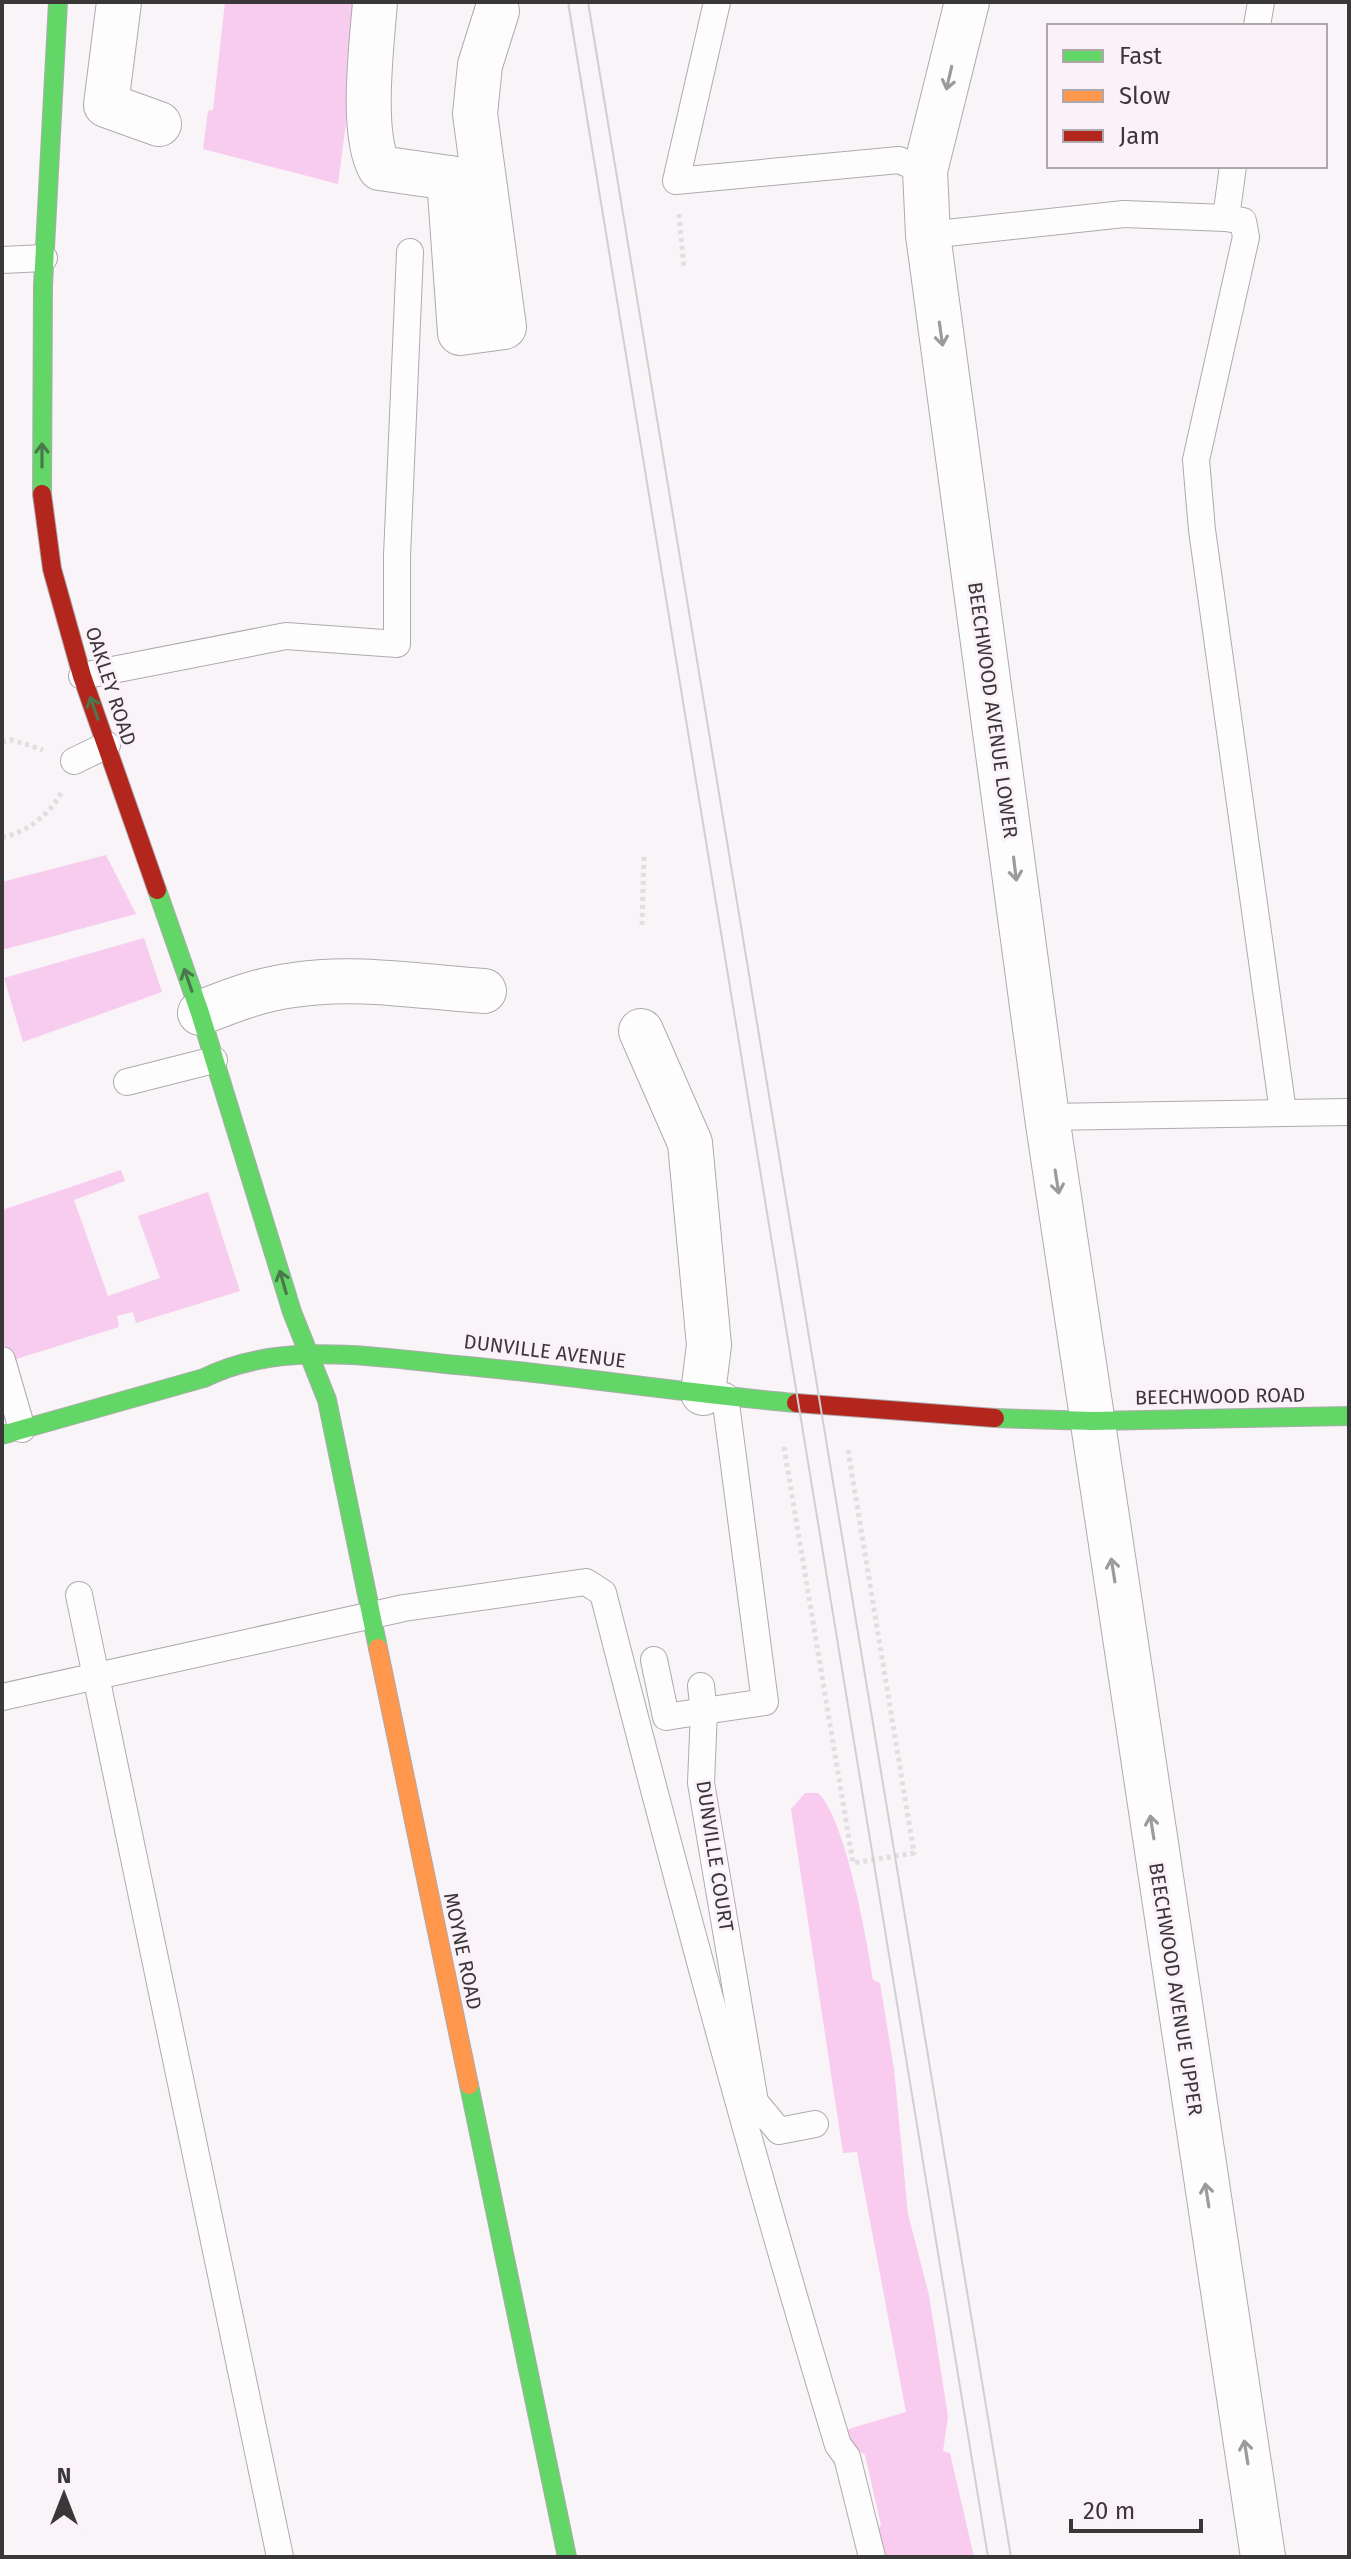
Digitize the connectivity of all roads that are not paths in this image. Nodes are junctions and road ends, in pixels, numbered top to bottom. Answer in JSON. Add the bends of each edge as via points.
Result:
{"nodes":[{"id":1,"x":58,"y":2,"type":"edge"},
{"id":2,"x":119,"y":2,"type":"edge"},
{"id":3,"x":375,"y":2,"type":"edge"},
{"id":4,"x":717,"y":2,"type":"edge"},
{"id":5,"x":967,"y":2,"type":"edge"},
{"id":6,"x":1261,"y":2,"type":"edge"},
{"id":7,"x":497,"y":11,"type":"dead end"},
{"id":8,"x":1257,"y":24,"type":"edge"},
{"id":9,"x":159,"y":124,"type":"dead end"},
{"id":10,"x":1233,"y":168,"type":"edge"},
{"id":11,"x":925,"y":171,"type":"junction"},
{"id":12,"x":1226,"y":218,"type":"junction"},
{"id":13,"x":928,"y":235,"type":"junction"},
{"id":14,"x":410,"y":252,"type":"dead end"},
{"id":15,"x":44,"y":258,"type":"junction"},
{"id":16,"x":2,"y":260,"type":"edge"},
{"id":17,"x":82,"y":676,"type":"junction"},
{"id":18,"x":107,"y":745,"type":"junction"},
{"id":19,"x":74,"y":761,"type":"road end"},
{"id":20,"x":484,"y":991,"type":"dead end"},
{"id":21,"x":200,"y":1013,"type":"junction"},
{"id":22,"x":641,"y":1031,"type":"dead end"},
{"id":23,"x":214,"y":1060,"type":"junction"},
{"id":24,"x":127,"y":1082,"type":"dead end"},
{"id":25,"x":1283,"y":1112,"type":"junction"},
{"id":26,"x":1349,"y":1112,"type":"edge"},
{"id":27,"x":1047,"y":1117,"type":"junction"},
{"id":28,"x":310,"y":1355,"type":"junction"},
{"id":29,"x":2,"y":1360,"type":"edge"},
{"id":30,"x":714,"y":1395,"type":"junction"},
{"id":31,"x":1349,"y":1416,"type":"edge"},
{"id":32,"x":1093,"y":1421,"type":"junction"},
{"id":33,"x":12,"y":1432,"type":"edge"},
{"id":34,"x":79,"y":1595,"type":"dead end"},
{"id":35,"x":372,"y":1617,"type":"junction"},
{"id":36,"x":654,"y":1660,"type":"dead end"},
{"id":37,"x":95,"y":1676,"type":"junction"},
{"id":38,"x":2,"y":1697,"type":"edge"},
{"id":39,"x":702,"y":1698,"type":"junction"},
{"id":40,"x":815,"y":2124,"type":"dead end"},
{"id":41,"x":280,"y":2557,"type":"edge"},
{"id":42,"x":567,"y":2557,"type":"edge"},
{"id":43,"x":872,"y":2557,"type":"edge"},
{"id":44,"x":1263,"y":2557,"type":"edge"}],
"edges":[{"from":1,"to":15,"type":"street","name":"OAKLEY ROAD"},
{"from":2,"to":9,"type":"street","via":[[106,105]]},
{"from":3,"to":7,"type":"street","via":[[369,92],[374,157],[380,168],[467,180],[480,65]]},
{"from":4,"to":11,"type":"lane","via":[[676,181],[899,160]]},
{"from":5,"to":11,"type":"street","name":"BEECHWOOD AVENUE LOWER","one_way":true},
{"from":6,"to":8,"type":"lane"},
{"from":10,"to":12,"type":"lane"},
{"from":11,"to":13,"type":"street","name":"BEECHWOOD AVENUE LOWER"},
{"from":12,"to":13,"type":"lane","via":[[1124,214]]},
{"from":12,"to":25,"type":"lane","via":[[1243,221],[1246,237],[1196,460]]},
{"from":13,"to":27,"type":"street","name":"BEECHWOOD AVENUE LOWER","one_way":true},
{"from":14,"to":17,"type":"lane","via":[[397,644],[286,636]]},
{"from":15,"to":16,"type":"lane"},
{"from":17,"to":15,"type":"street","name":"OAKLEY ROAD","one_way":true,"via":[[52,569],[42,504]]},
{"from":18,"to":17,"type":"street","name":"OAKLEY ROAD","one_way":true},
{"from":18,"to":19,"type":"lane"},
{"from":21,"to":18,"type":"street","name":"OAKLEY ROAD","one_way":true},
{"from":20,"to":21,"type":"street","via":[[359,981],[295,984]]},
{"from":21,"to":23,"type":"street","name":"OAKLEY ROAD"},
{"from":22,"to":30,"type":"street","via":[[690,1143]]},
{"from":23,"to":24,"type":"lane"},
{"from":28,"to":23,"type":"street","name":"OAKLEY ROAD","one_way":true},
{"from":25,"to":26,"type":"lane"},
{"from":25,"to":27,"type":"lane"},
{"from":27,"to":32,"type":"street","name":"BEECHWOOD AVENUE LOWER","one_way":true},
{"from":28,"to":30,"type":"street","name":"DUNVILLE AVENUE","via":[[407,1358]]},
{"from":28,"to":33,"type":"street","name":"DUNVILLE AVENUE","via":[[226,1367],[204,1378]]},
{"from":28,"to":35,"type":"street","name":"MOYNE ROAD","via":[[327,1400]]},
{"from":29,"to":33,"type":"lane"},
{"from":30,"to":32,"type":"street","name":"DUNVILLE AVENUE","via":[[940,1416]]},
{"from":30,"to":39,"type":"lane","via":[[765,1702]]},
{"from":31,"to":32,"type":"street","name":"BEECHWOOD ROAD"},
{"from":44,"to":32,"type":"street","name":"BEECHWOOD AVENUE UPPER","one_way":true},
{"from":34,"to":37,"type":"lane"},
{"from":35,"to":37,"type":"lane"},
{"from":35,"to":42,"type":"street","name":"MOYNE ROAD"},
{"from":35,"to":43,"type":"lane","via":[[586,1582],[603,1593],[758,2181],[838,2445],[847,2457]]},
{"from":36,"to":39,"type":"lane","via":[[666,1717]]},
{"from":37,"to":38,"type":"lane"},
{"from":37,"to":41,"type":"lane"},
{"from":39,"to":40,"type":"lane","name":"DUNVILLE COURT","via":[[701,1783],[755,2102],[779,2131]]}]}
